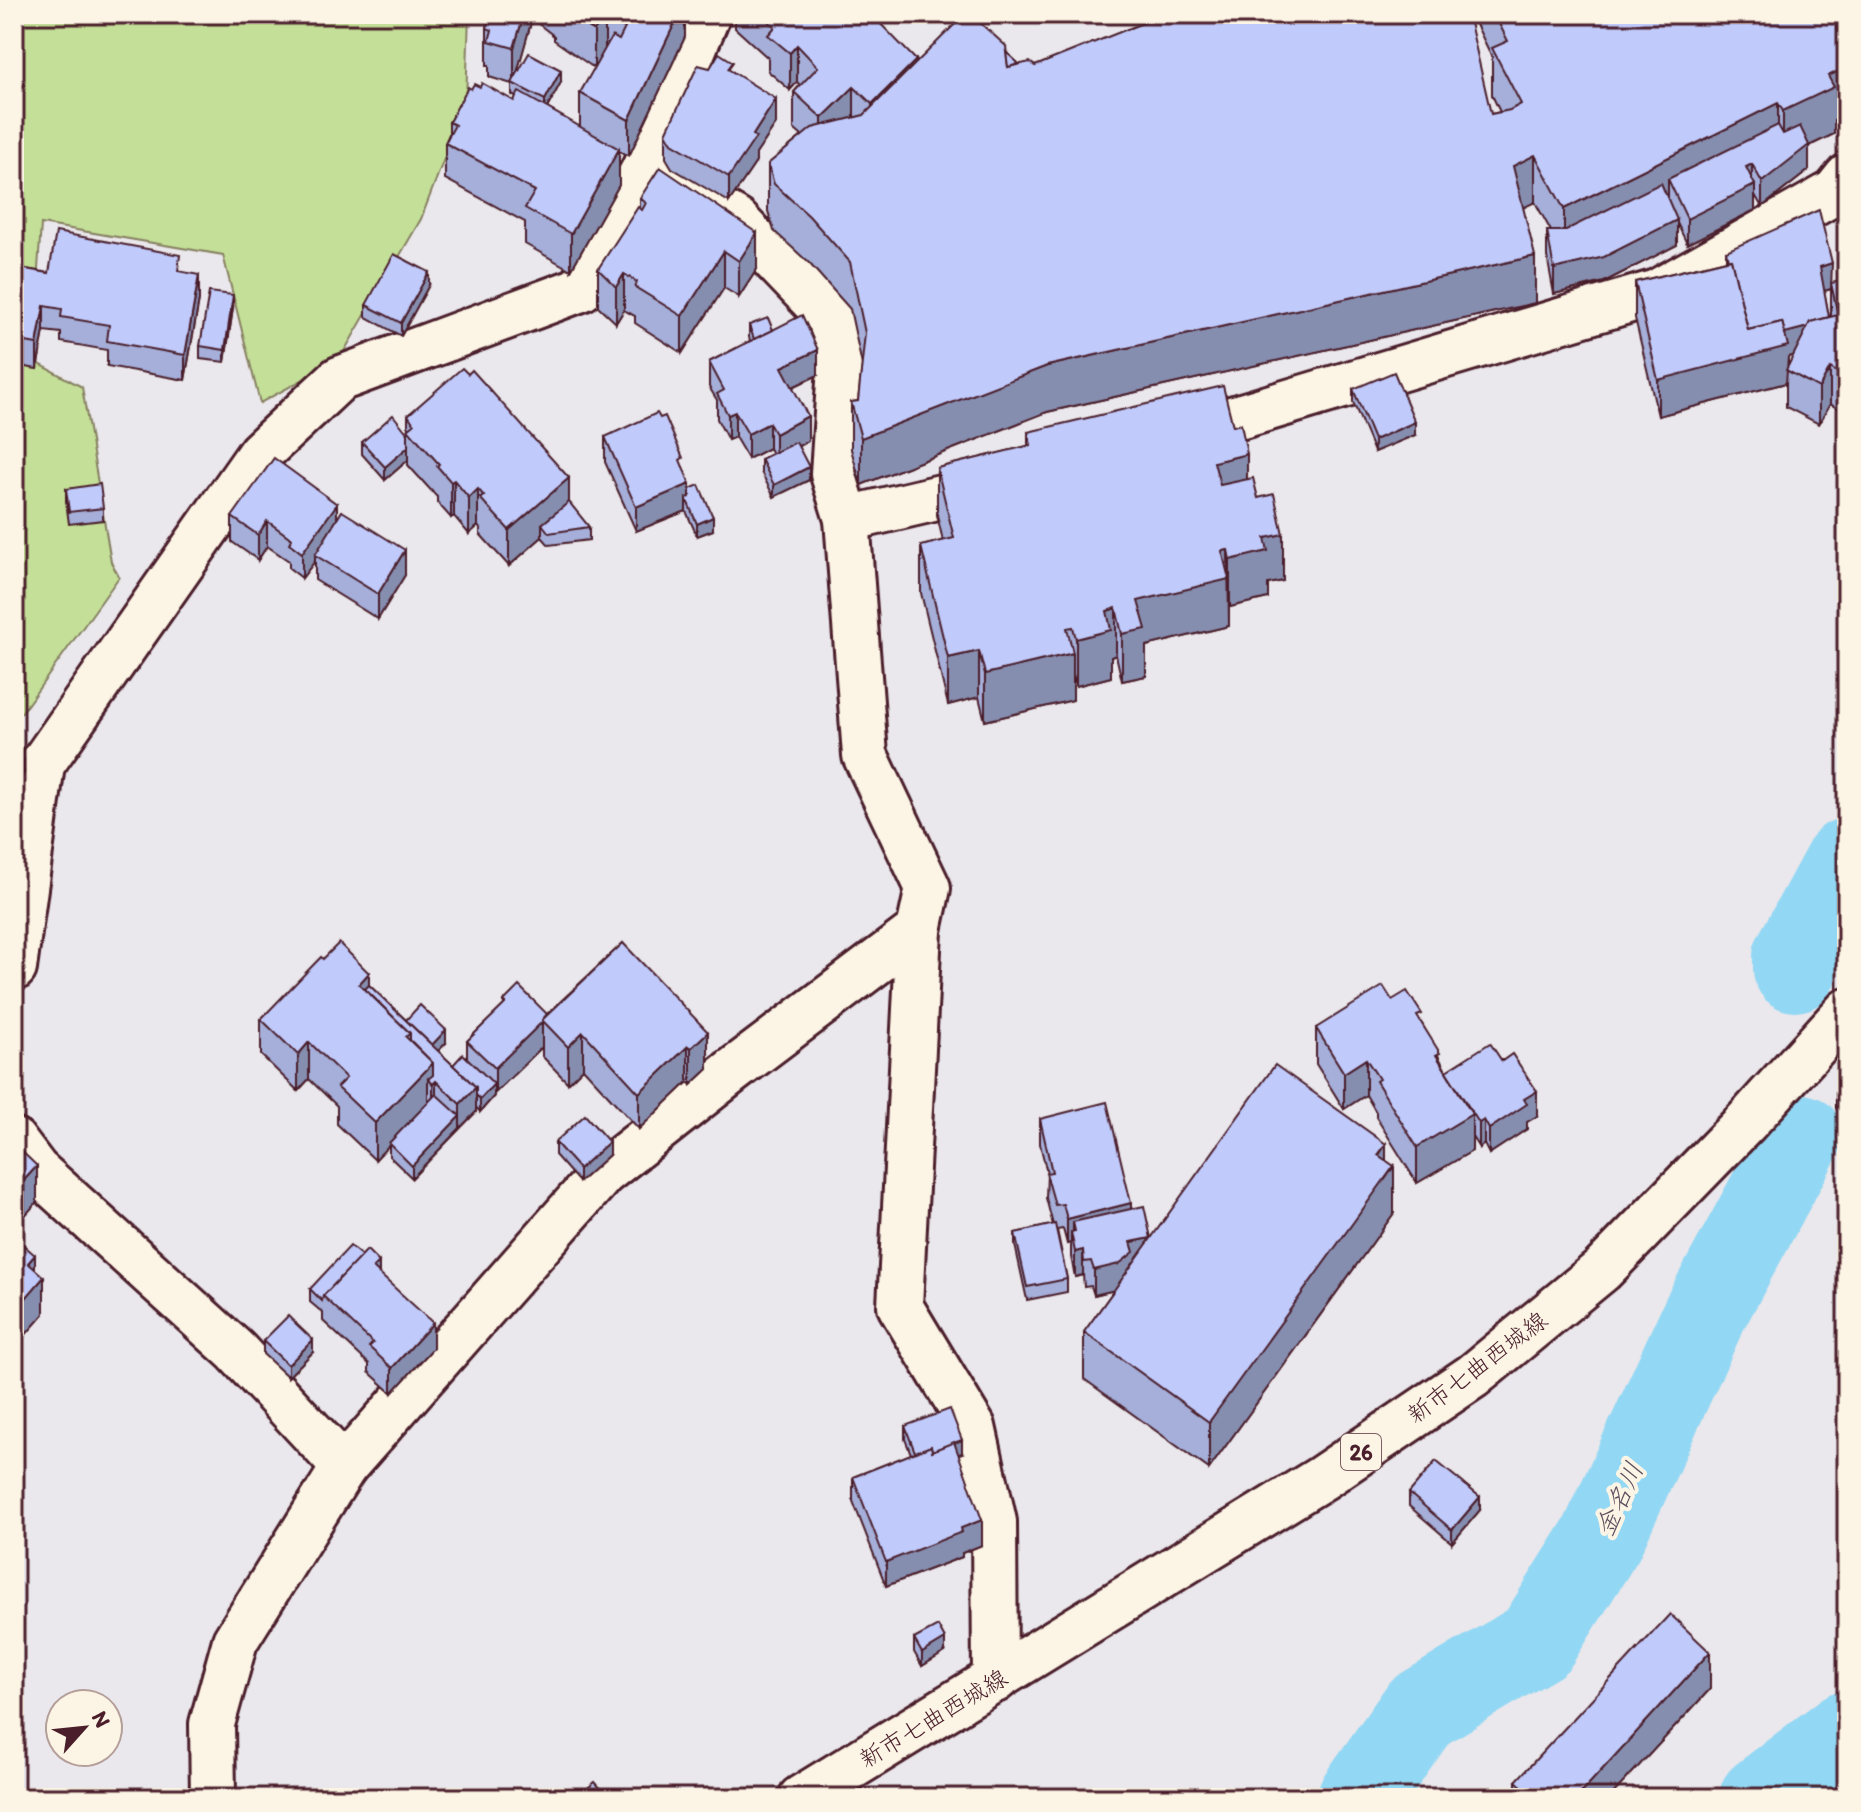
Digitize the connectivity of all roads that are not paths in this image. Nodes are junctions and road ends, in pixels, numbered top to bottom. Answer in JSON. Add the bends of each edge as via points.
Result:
{"nodes":[{"id":1,"x":708,"y":14,"type":"edge"},
{"id":2,"x":645,"y":167,"type":"junction"},
{"id":3,"x":1847,"y":177,"type":"edge"},
{"id":4,"x":1135,"y":448,"type":"edge"},
{"id":5,"x":1029,"y":476,"type":"edge"},
{"id":6,"x":847,"y":519,"type":"junction"},
{"id":7,"x":919,"y":930,"type":"junction"},
{"id":8,"x":14,"y":968,"type":"edge"},
{"id":9,"x":1845,"y":1016,"type":"edge"},
{"id":10,"x":14,"y":1141,"type":"edge"},
{"id":11,"x":344,"y":1467,"type":"junction"},
{"id":12,"x":995,"y":1680,"type":"junction"},
{"id":13,"x":213,"y":1798,"type":"edge"},
{"id":14,"x":801,"y":1798,"type":"edge"}],
"edges":[{"from":1,"to":2,"type":"street"},
{"from":2,"to":6,"type":"street","via":[[737,221],[831,319],[840,367],[833,474]]},
{"from":2,"to":8,"type":"street","via":[[581,289],[339,379],[260,453],[42,764]]},
{"from":3,"to":4,"type":"street","via":[[1835,192],[1657,292]]},
{"from":5,"to":6,"type":"street"},
{"from":6,"to":7,"type":"street","via":[[865,755],[928,888]]},
{"from":7,"to":11,"type":"street","via":[[603,1173]]},
{"from":7,"to":12,"type":"street","via":[[900,1306],[973,1427],[994,1522]]},
{"from":9,"to":12,"type":"street","name":"新市七曲西城線","number":"26","via":[[1602,1270],[1473,1376],[1322,1478]]},
{"from":10,"to":11,"type":"street","via":[[36,1170],[236,1351]]},
{"from":11,"to":13,"type":"street","via":[[235,1641],[212,1724]]},
{"from":12,"to":14,"type":"street","name":"新市七曲西城線","number":"26"}]}
